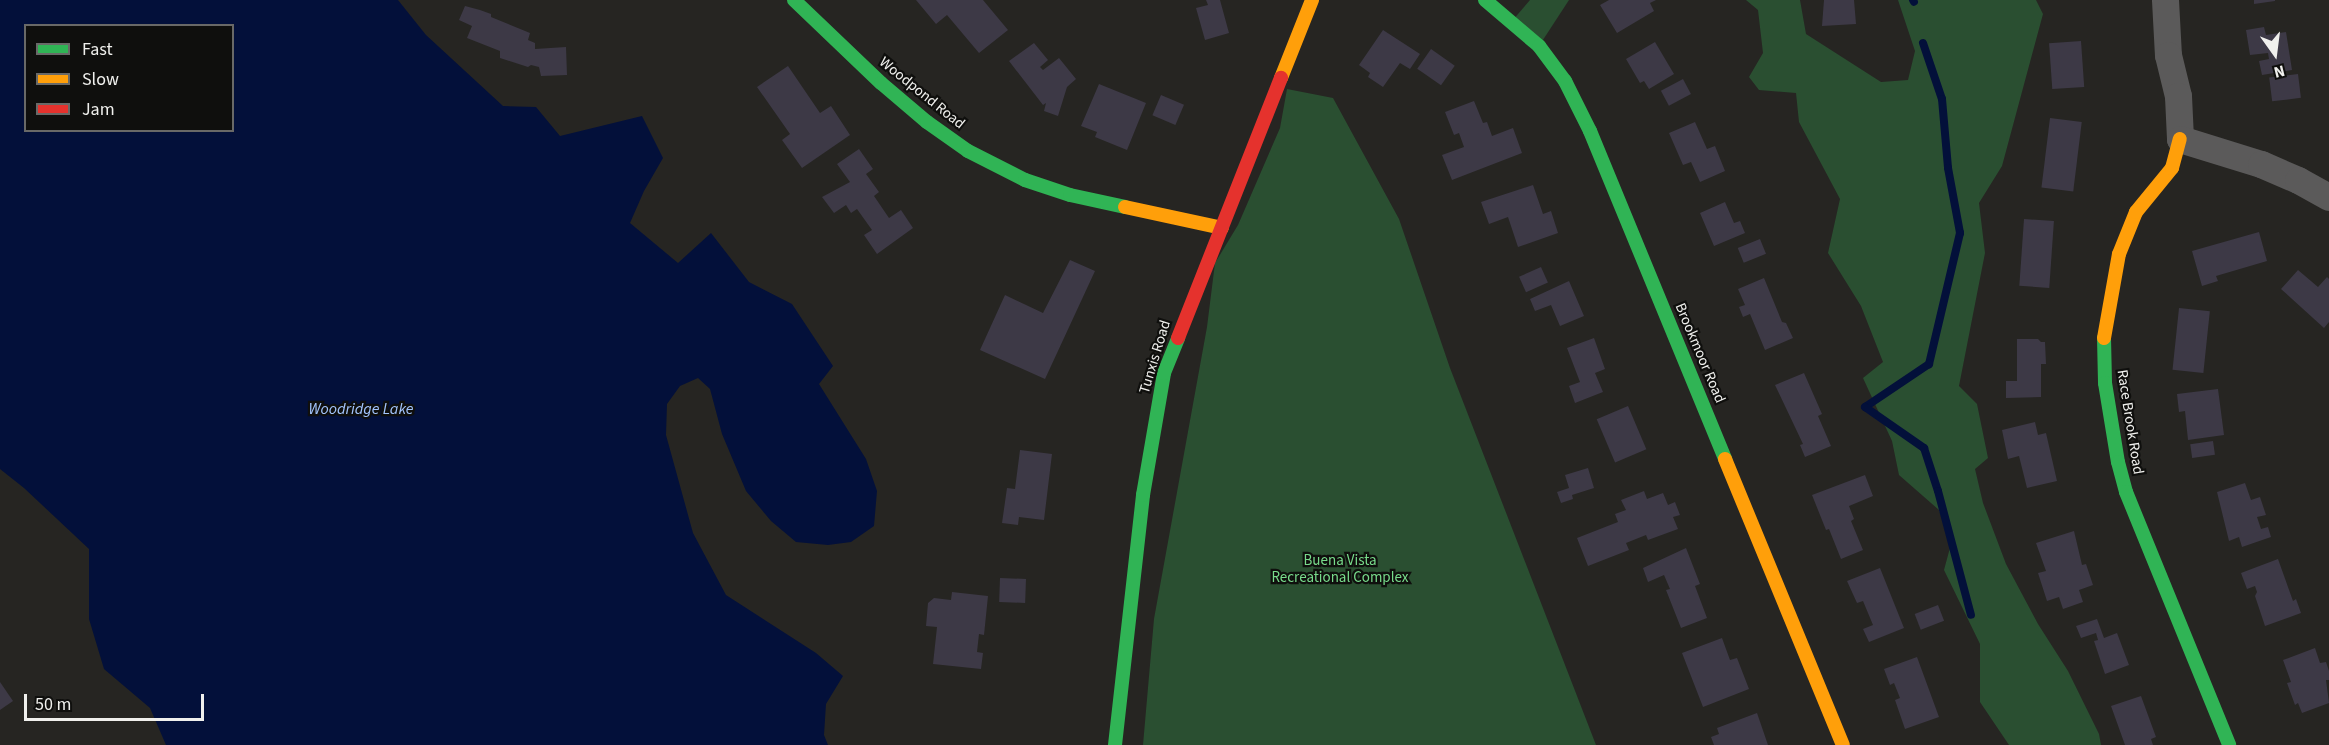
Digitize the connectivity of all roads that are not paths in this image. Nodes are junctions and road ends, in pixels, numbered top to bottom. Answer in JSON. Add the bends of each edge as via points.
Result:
{"nodes":[{"id":1,"x":794,"y":0,"type":"edge"},
{"id":2,"x":1312,"y":0,"type":"edge"},
{"id":3,"x":1485,"y":0,"type":"edge"},
{"id":4,"x":2165,"y":0,"type":"edge"},
{"id":5,"x":2180,"y":139,"type":"junction"},
{"id":6,"x":2329,"y":197,"type":"edge"},
{"id":7,"x":1222,"y":228,"type":"junction"},
{"id":8,"x":1115,"y":745,"type":"edge"},
{"id":9,"x":1843,"y":745,"type":"edge"},
{"id":10,"x":2229,"y":745,"type":"edge"}],
"edges":[{"from":1,"to":7,"type":"street","name":"Woodpond Road","via":[[881,83],[968,151],[1025,180],[1070,195]]},
{"from":2,"to":7,"type":"street","name":"Tunxis Road"},
{"from":3,"to":9,"type":"street","name":"Brookmoor Road","via":[[1539,46],[1565,81],[1590,131]]},
{"from":4,"to":5,"type":"street"},
{"from":5,"to":6,"type":"street","via":[[2261,164]]},
{"from":5,"to":10,"type":"street","name":"Race Brook Road","via":[[2172,168],[2136,212],[2119,254],[2104,330],[2105,383],[2126,492]]},
{"from":7,"to":8,"type":"street","name":"Tunxis Road","via":[[1162,383],[1143,495]]}]}
